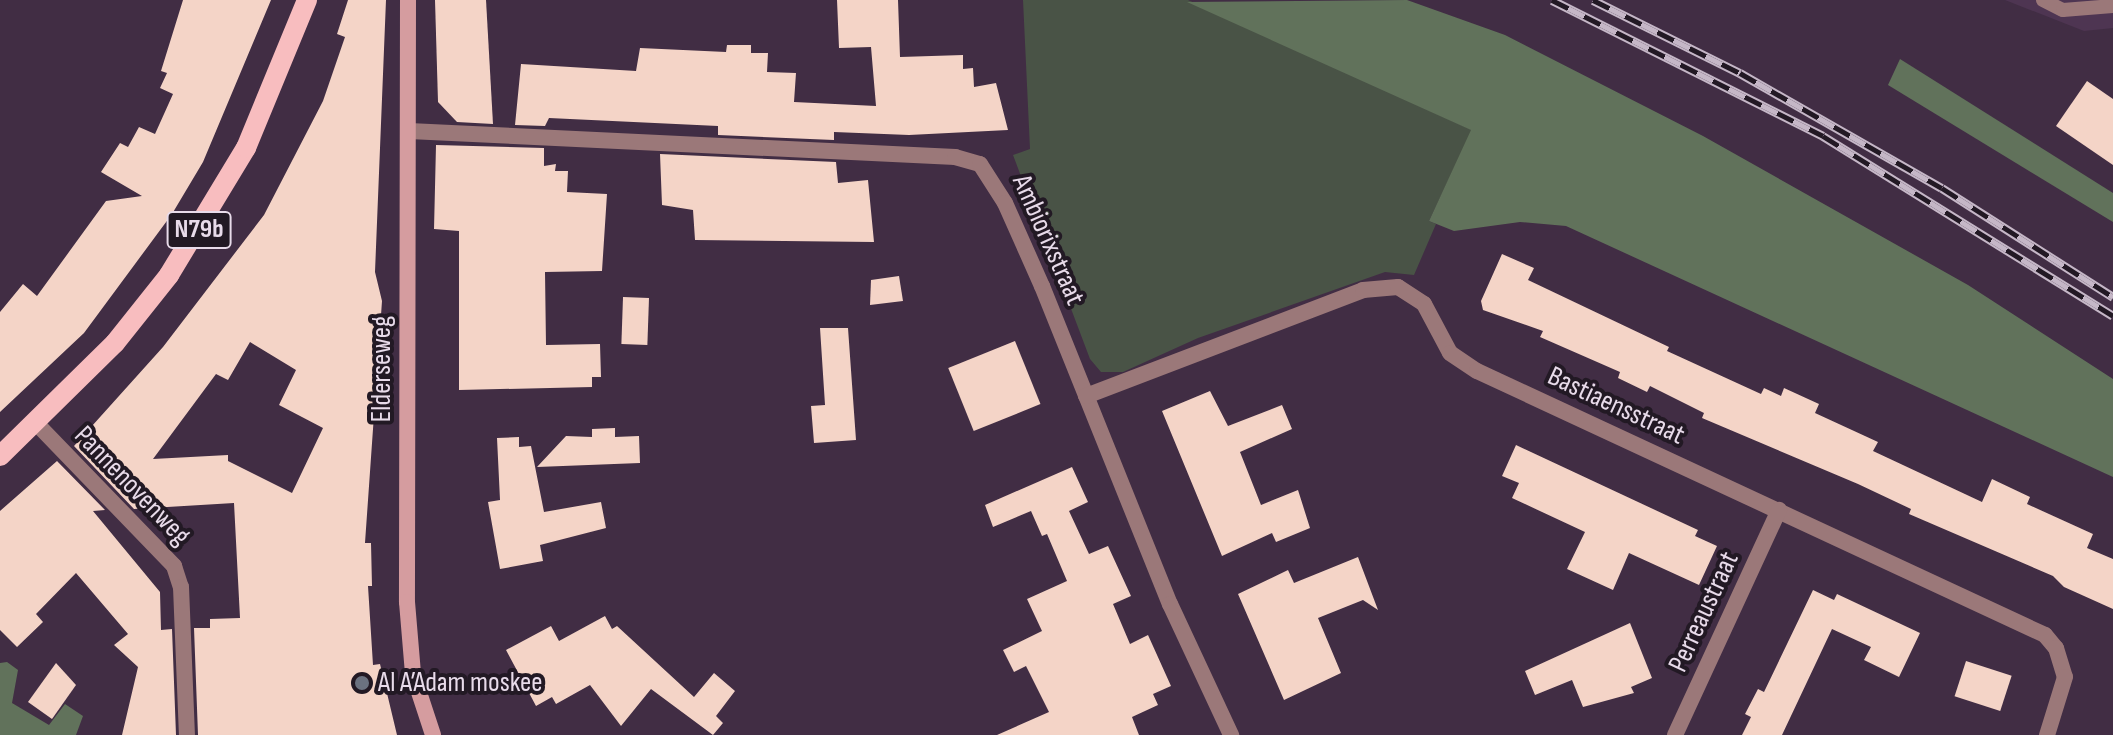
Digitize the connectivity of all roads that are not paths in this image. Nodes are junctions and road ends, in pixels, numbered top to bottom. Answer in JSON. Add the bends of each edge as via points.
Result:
{"nodes":[{"id":1,"x":307,"y":0,"type":"edge"},
{"id":2,"x":408,"y":0,"type":"edge"},
{"id":3,"x":2043,"y":0,"type":"edge"},
{"id":4,"x":2113,"y":6,"type":"edge"},
{"id":5,"x":409,"y":131,"type":"junction"},
{"id":6,"x":1086,"y":396,"type":"junction"},
{"id":7,"x":36,"y":423,"type":"junction"},
{"id":8,"x":0,"y":456,"type":"edge"},
{"id":9,"x":1779,"y":510,"type":"junction"},
{"id":10,"x":187,"y":735,"type":"edge"},
{"id":11,"x":433,"y":735,"type":"edge"},
{"id":12,"x":1231,"y":735,"type":"edge"},
{"id":13,"x":1675,"y":735,"type":"edge"},
{"id":14,"x":2047,"y":735,"type":"edge"}],
"edges":[{"from":1,"to":7,"type":"main road","number":"N79b","via":[[246,148],[197,233],[115,343]]},
{"from":2,"to":5,"type":"main road","name":"Elderseweg"},
{"from":3,"to":4,"type":"lane","via":[[2063,10]]},
{"from":5,"to":6,"type":"street","name":"Ambiorixstraat","via":[[968,159],[990,174],[1005,203]]},
{"from":5,"to":11,"type":"main road","name":"Elderseweg","via":[[408,639]]},
{"from":6,"to":9,"type":"street","name":"Bastiaensstraat","via":[[1363,290],[1398,287],[1424,304],[1450,353],[1477,371]]},
{"from":6,"to":12,"type":"street","name":"Ambiorixstraat","via":[[1170,604]]},
{"from":7,"to":8,"type":"main road","number":"N79b"},
{"from":7,"to":10,"type":"street","name":"Pannenovenweg","via":[[174,566],[181,587]]},
{"from":9,"to":13,"type":"street","name":"Perreaustraat"},
{"from":9,"to":14,"type":"street","name":"Bastiaensstraat","via":[[2045,635],[2056,648],[2065,677]]}]}
